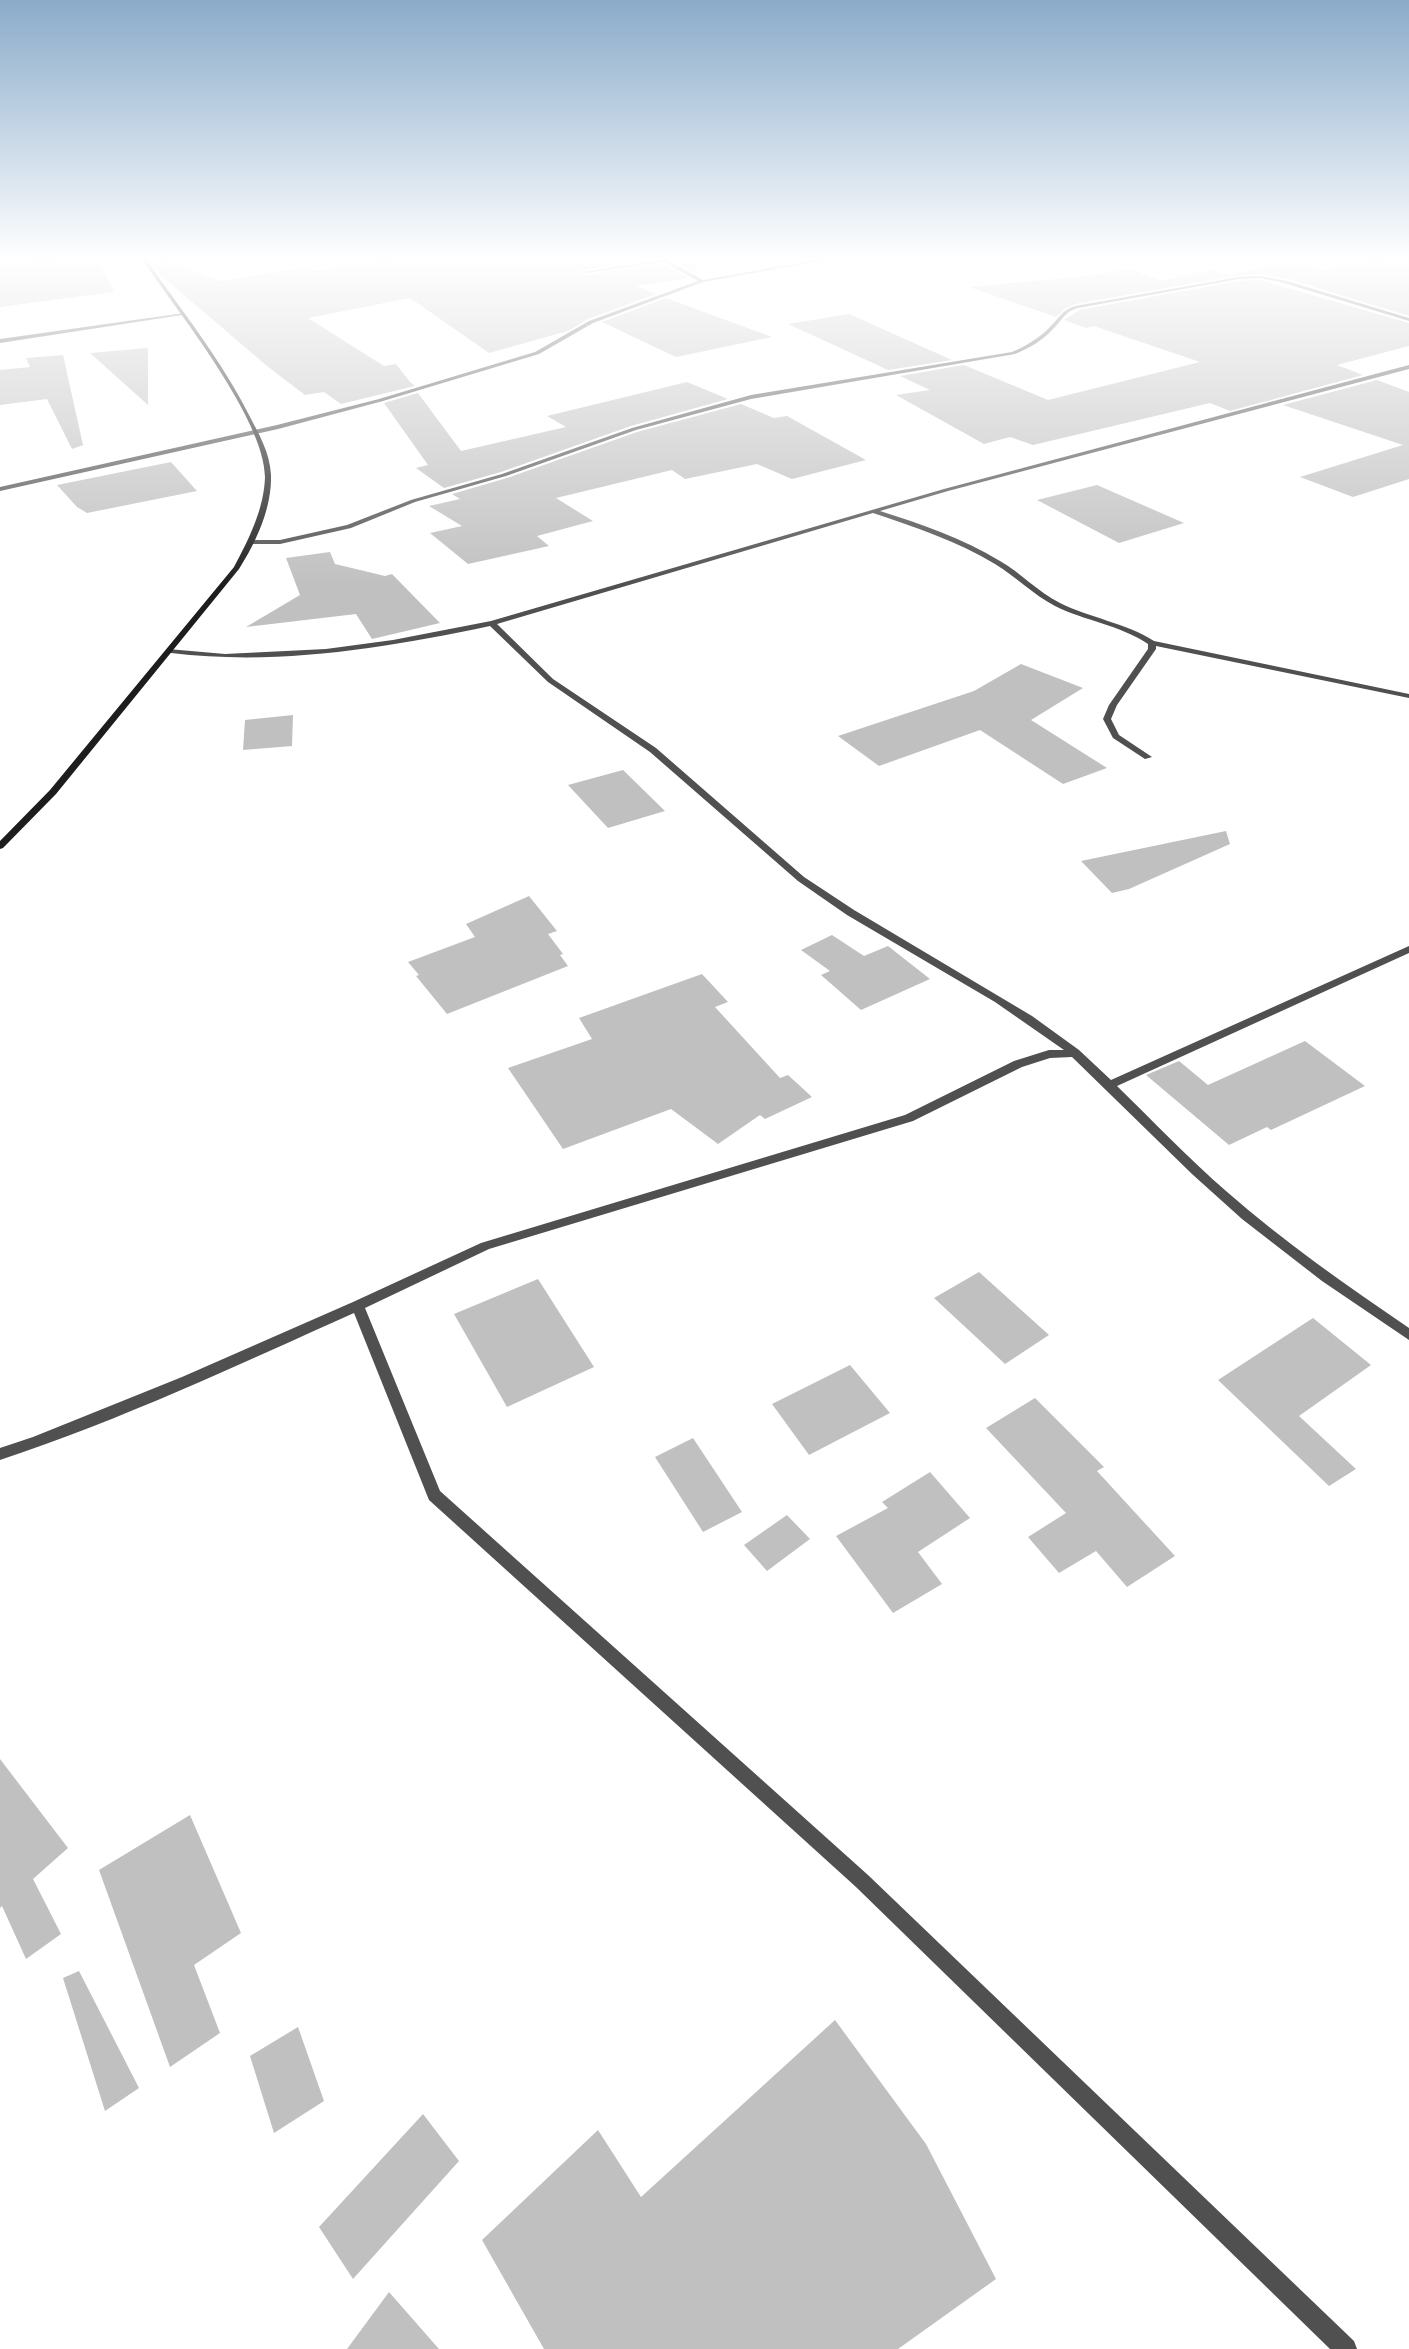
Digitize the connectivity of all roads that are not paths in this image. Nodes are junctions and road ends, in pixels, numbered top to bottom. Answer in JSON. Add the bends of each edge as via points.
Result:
{"nodes":[{"id":1,"x":219,"y":368,"type":"edge"},
{"id":2,"x":489,"y":368,"type":"edge"},
{"id":3,"x":928,"y":368,"type":"edge"},
{"id":4,"x":1407,"y":368,"type":"edge"},
{"id":5,"x":255,"y":432,"type":"junction"},
{"id":6,"x":0,"y":489,"type":"edge"},
{"id":7,"x":874,"y":512,"type":"junction"},
{"id":8,"x":251,"y":542,"type":"junction"},
{"id":9,"x":492,"y":623,"type":"junction"},
{"id":10,"x":1152,"y":643,"type":"junction"},
{"id":11,"x":171,"y":651,"type":"junction"},
{"id":12,"x":1409,"y":696,"type":"edge"},
{"id":13,"x":1149,"y":757,"type":"dead end"},
{"id":14,"x":0,"y":846,"type":"edge"},
{"id":15,"x":1409,"y":949,"type":"edge"},
{"id":16,"x":1075,"y":1053,"type":"junction"},
{"id":17,"x":1111,"y":1084,"type":"junction"},
{"id":18,"x":358,"y":1306,"type":"junction"},
{"id":19,"x":1409,"y":1335,"type":"edge"},
{"id":20,"x":0,"y":1454,"type":"edge"},
{"id":21,"x":1347,"y":2349,"type":"edge"}],
"edges":[{"from":1,"to":5,"type":"main road"},
{"from":2,"to":5,"type":"street"},
{"from":3,"to":8,"type":"street","via":[[741,400],[634,429],[504,475],[413,501],[349,527],[280,542]]},
{"from":4,"to":7,"type":"street"},
{"from":5,"to":6,"type":"street"},
{"from":5,"to":8,"type":"main road","via":[[266,461],[267,482],[263,512]]},
{"from":7,"to":9,"type":"street"},
{"from":7,"to":10,"type":"street","via":[[964,545],[1015,573],[1061,607]]},
{"from":8,"to":11,"type":"main road","via":[[237,568]]},
{"from":9,"to":11,"type":"street","via":[[438,635],[305,652],[225,656]]},
{"from":9,"to":16,"type":"street","via":[[559,686],[666,760],[820,892],[967,980]]},
{"from":10,"to":12,"type":"street"},
{"from":10,"to":13,"type":"street","via":[[1152,649],[1107,719],[1116,736]]},
{"from":11,"to":14,"type":"main road","via":[[53,792]]},
{"from":15,"to":17,"type":"street"},
{"from":16,"to":17,"type":"street"},
{"from":16,"to":18,"type":"street","via":[[1049,1054],[1018,1064],[909,1118],[485,1246]]},
{"from":17,"to":19,"type":"street","via":[[1197,1172],[1255,1221]]},
{"from":18,"to":20,"type":"street","via":[[187,1381]]},
{"from":18,"to":21,"type":"street","via":[[434,1495],[862,1881]]}]}
